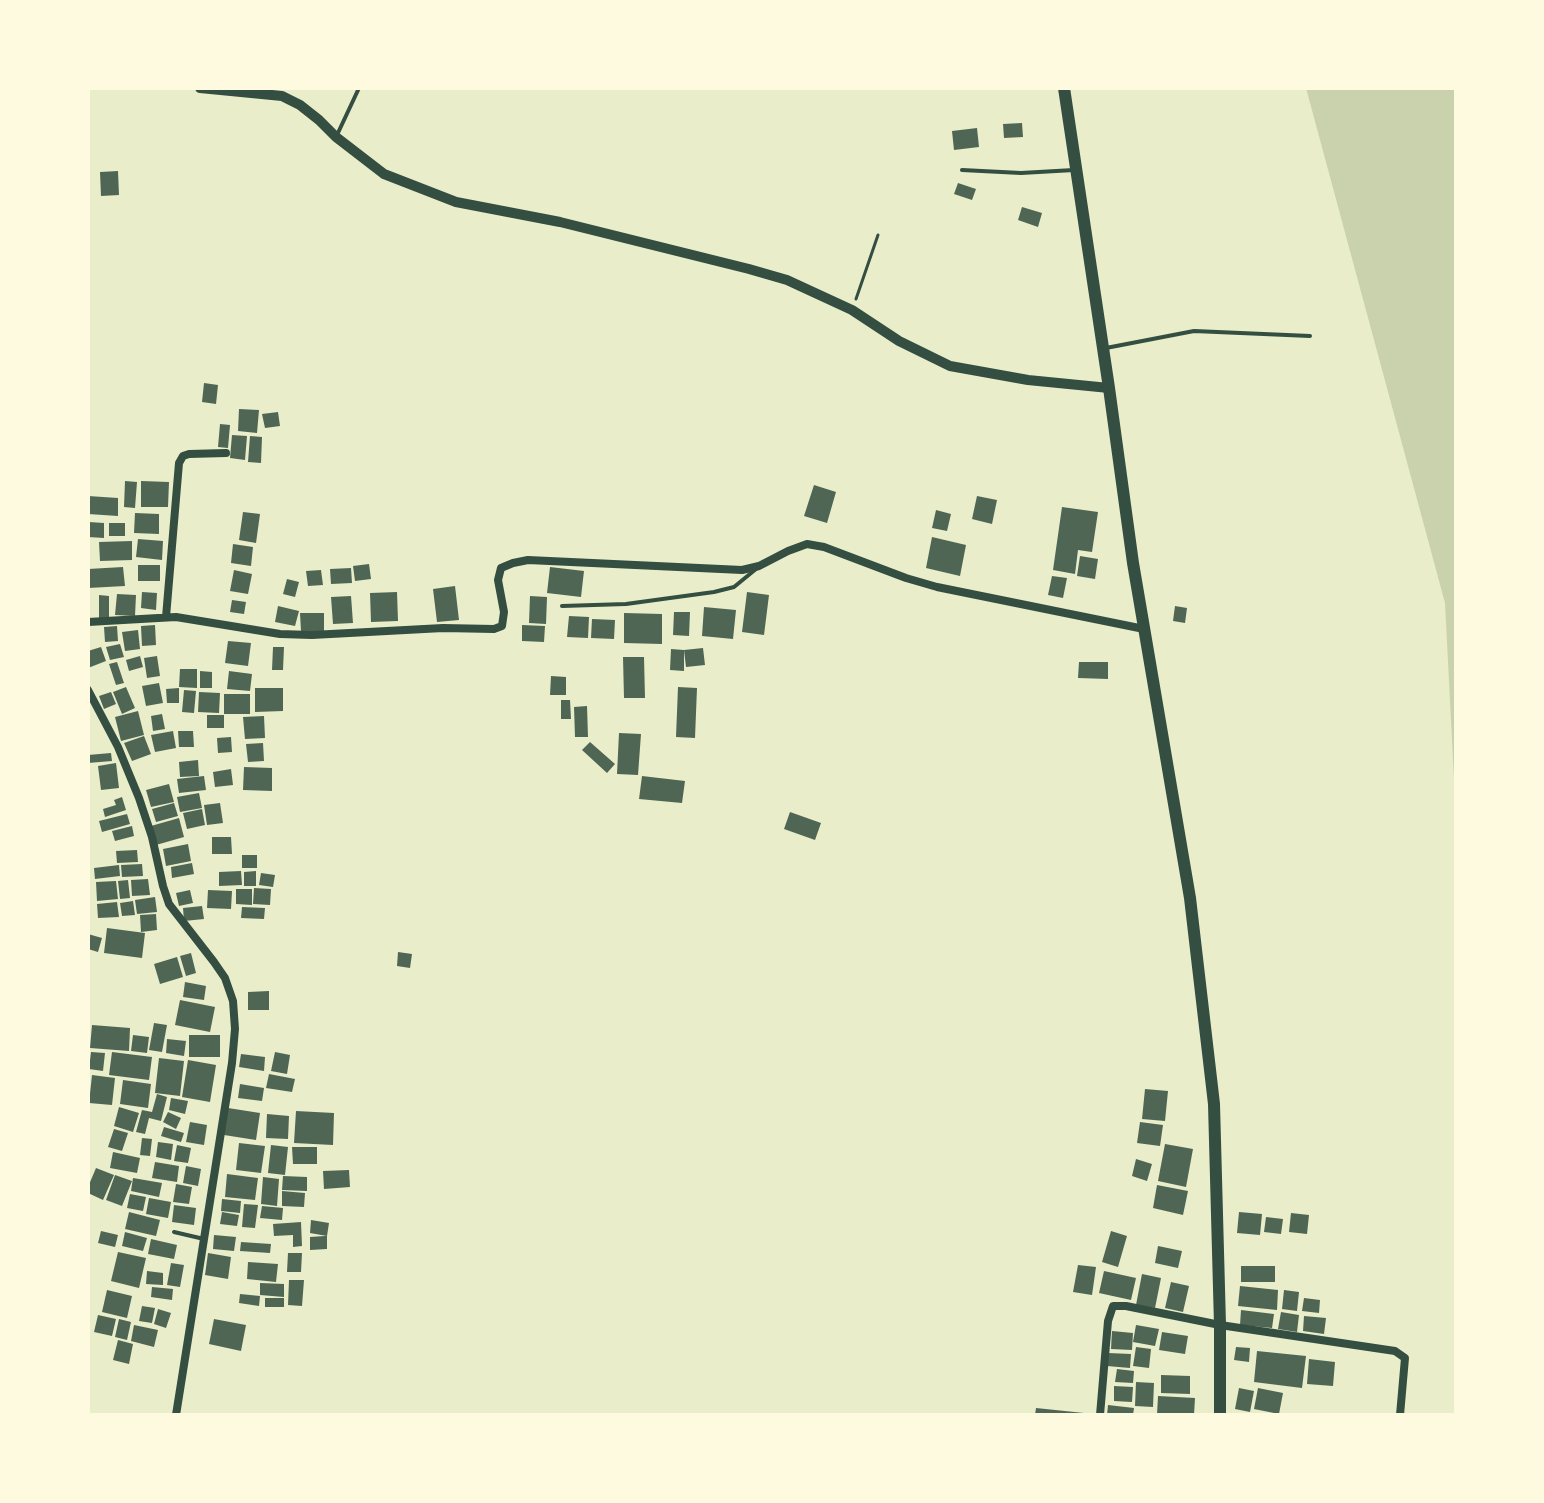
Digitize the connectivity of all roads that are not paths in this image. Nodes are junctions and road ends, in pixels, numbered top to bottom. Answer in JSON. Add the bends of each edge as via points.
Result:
{"nodes":[{"id":1,"x":200,"y":88,"type":"edge"},
{"id":2,"x":359,"y":88,"type":"edge"},
{"id":3,"x":1064,"y":88,"type":"edge"},
{"id":4,"x":336,"y":137,"type":"junction"},
{"id":5,"x":962,"y":170,"type":"dead end"},
{"id":6,"x":1077,"y":170,"type":"junction"},
{"id":7,"x":1310,"y":336,"type":"dead end"},
{"id":8,"x":1103,"y":349,"type":"junction"},
{"id":9,"x":1109,"y":388,"type":"junction"},
{"id":10,"x":226,"y":453,"type":"dead end"},
{"id":11,"x":759,"y":566,"type":"junction"},
{"id":12,"x":562,"y":606,"type":"dead end"},
{"id":13,"x":166,"y":617,"type":"junction"},
{"id":14,"x":88,"y":622,"type":"edge"},
{"id":15,"x":1144,"y":629,"type":"junction"},
{"id":16,"x":88,"y":690,"type":"edge"},
{"id":17,"x":174,"y":1232,"type":"dead end"},
{"id":18,"x":204,"y":1239,"type":"junction"},
{"id":19,"x":1220,"y":1325,"type":"junction"},
{"id":20,"x":176,"y":1415,"type":"edge"},
{"id":21,"x":1100,"y":1415,"type":"edge"},
{"id":22,"x":1220,"y":1415,"type":"edge"},
{"id":23,"x":1400,"y":1415,"type":"edge"}],
"edges":[{"from":1,"to":4,"type":"street","via":[[282,96]]},
{"from":2,"to":4,"type":"lane"},
{"from":3,"to":6,"type":"main road"},
{"from":4,"to":9,"type":"street","via":[[384,174],[456,202],[560,222],[787,280],[950,366]]},
{"from":5,"to":6,"type":"lane"},
{"from":6,"to":8,"type":"main road"},
{"from":7,"to":8,"type":"lane","via":[[1194,331]]},
{"from":8,"to":9,"type":"main road"},
{"from":9,"to":15,"type":"main road"},
{"from":10,"to":13,"type":"street","via":[[189,454],[179,463]]},
{"from":11,"to":12,"type":"lane","via":[[734,587],[714,592]]},
{"from":11,"to":13,"type":"street","via":[[742,570],[513,563],[501,568],[504,612],[502,626],[494,629],[280,634]]},
{"from":11,"to":15,"type":"street","via":[[807,544],[937,587]]},
{"from":13,"to":14,"type":"street"},
{"from":15,"to":19,"type":"main road","via":[[1190,898],[1205,1026],[1215,1131]]},
{"from":16,"to":18,"type":"street","via":[[139,798],[169,904],[220,970],[233,1001],[232,1063]]},
{"from":17,"to":18,"type":"lane"},
{"from":18,"to":20,"type":"street"},
{"from":19,"to":21,"type":"street","via":[[1113,1306]]},
{"from":19,"to":22,"type":"main road"},
{"from":19,"to":23,"type":"street","via":[[1395,1351],[1405,1358]]}]}
